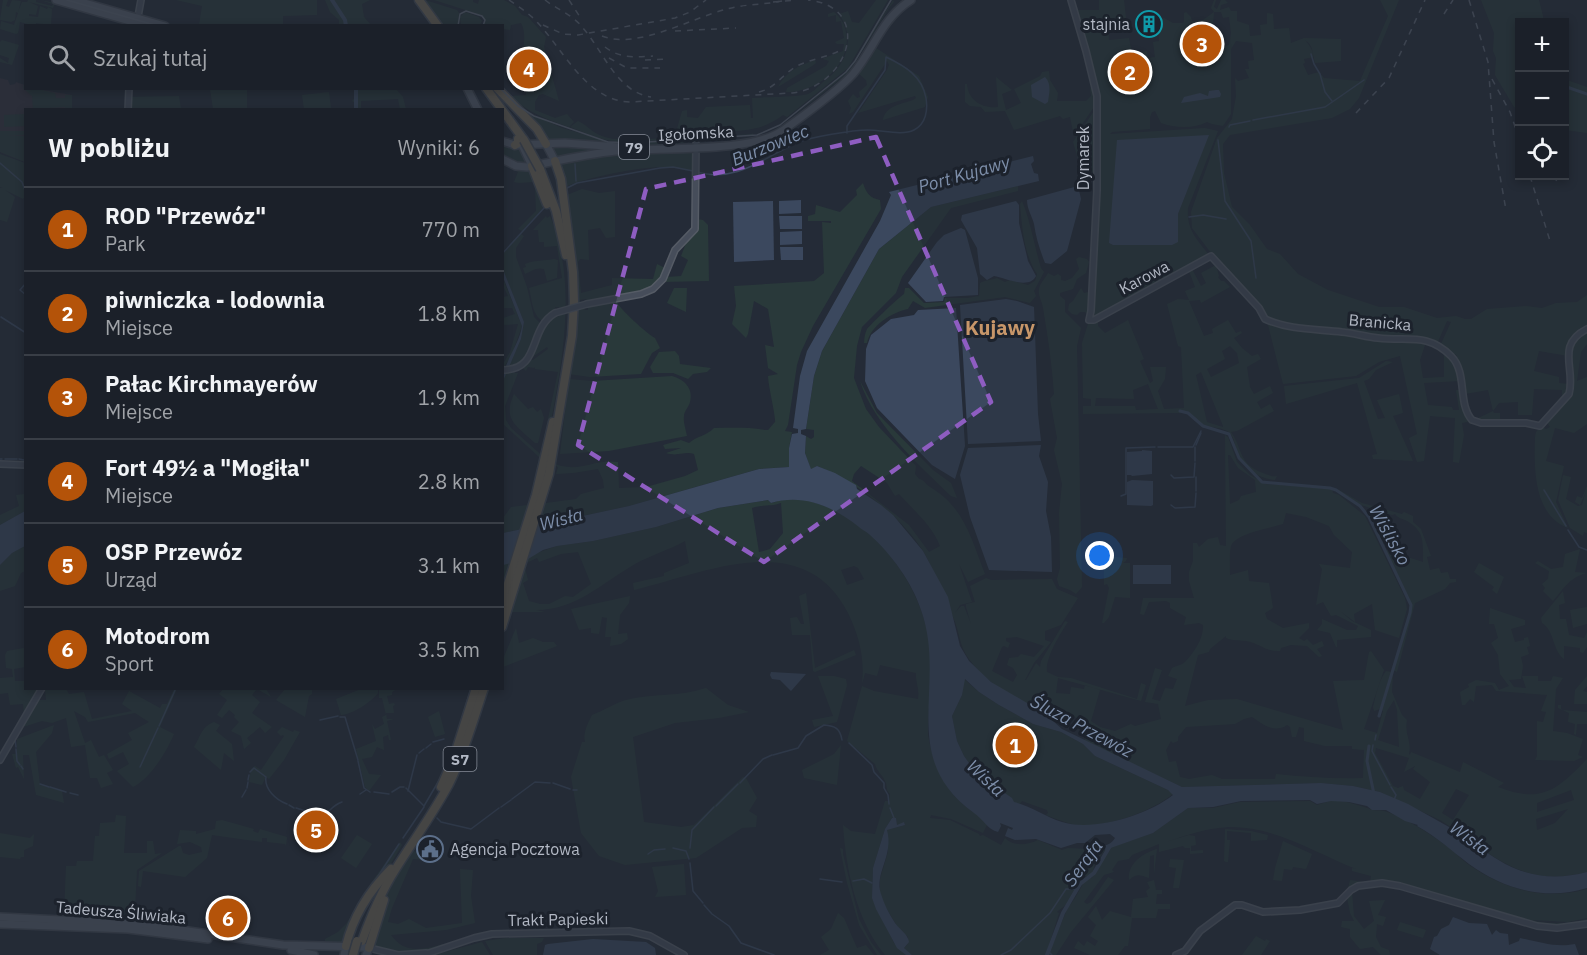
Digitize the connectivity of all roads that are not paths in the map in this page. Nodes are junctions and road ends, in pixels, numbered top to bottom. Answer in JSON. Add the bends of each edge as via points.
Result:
{"nodes":[{"id":1,"x":56,"y":0,"type":"edge"},
{"id":2,"x":74,"y":0,"type":"edge"},
{"id":3,"x":141,"y":0,"type":"edge"},
{"id":4,"x":413,"y":0,"type":"edge"},
{"id":5,"x":419,"y":0,"type":"edge"},
{"id":6,"x":903,"y":0,"type":"edge"},
{"id":7,"x":911,"y":0,"type":"edge"},
{"id":8,"x":1071,"y":0,"type":"edge"},
{"id":9,"x":137,"y":22,"type":"edge"},
{"id":10,"x":431,"y":24,"type":"edge"},
{"id":11,"x":437,"y":24,"type":"edge"},
{"id":12,"x":129,"y":90,"type":"edge"},
{"id":13,"x":470,"y":90,"type":"edge"},
{"id":14,"x":482,"y":90,"type":"edge"},
{"id":15,"x":488,"y":90,"type":"edge"},
{"id":16,"x":493,"y":90,"type":"edge"},
{"id":17,"x":499,"y":90,"type":"edge"},
{"id":18,"x":128,"y":108,"type":"edge"},
{"id":19,"x":479,"y":108,"type":"edge"},
{"id":20,"x":496,"y":108,"type":"edge"},
{"id":21,"x":502,"y":108,"type":"edge"},
{"id":22,"x":503,"y":108,"type":"edge"},
{"id":23,"x":504,"y":110,"type":"edge"},
{"id":24,"x":504,"y":110,"type":"edge"},
{"id":25,"x":504,"y":120,"type":"edge"},
{"id":26,"x":504,"y":141,"type":"edge"},
{"id":27,"x":522,"y":142,"type":"junction"},
{"id":28,"x":546,"y":144,"type":"junction"},
{"id":29,"x":696,"y":145,"type":"junction"},
{"id":30,"x":504,"y":160,"type":"edge"},
{"id":31,"x":558,"y":163,"type":"junction"},
{"id":32,"x":539,"y":168,"type":"junction"},
{"id":33,"x":557,"y":209,"type":"junction"},
{"id":34,"x":1211,"y":256,"type":"joint"},
{"id":35,"x":1089,"y":320,"type":"joint"},
{"id":36,"x":1587,"y":329,"type":"edge"},
{"id":37,"x":506,"y":370,"type":"edge"},
{"id":38,"x":551,"y":449,"type":"junction"},
{"id":39,"x":0,"y":464,"type":"edge"},
{"id":40,"x":24,"y":465,"type":"edge"},
{"id":41,"x":504,"y":597,"type":"edge"},
{"id":42,"x":504,"y":621,"type":"edge"},
{"id":43,"x":41,"y":690,"type":"edge"},
{"id":44,"x":475,"y":690,"type":"edge"},
{"id":45,"x":483,"y":690,"type":"edge"},
{"id":46,"x":0,"y":760,"type":"edge"},
{"id":47,"x":392,"y":870,"type":"junction"},
{"id":48,"x":0,"y":917,"type":"edge"},
{"id":49,"x":0,"y":924,"type":"edge"},
{"id":50,"x":1587,"y":924,"type":"edge"},
{"id":51,"x":345,"y":951,"type":"edge"},
{"id":52,"x":368,"y":952,"type":"edge"},
{"id":53,"x":430,"y":953,"type":"junction"},
{"id":54,"x":314,"y":955,"type":"edge"},
{"id":55,"x":355,"y":955,"type":"edge"},
{"id":56,"x":423,"y":955,"type":"edge"},
{"id":57,"x":684,"y":955,"type":"edge"},
{"id":58,"x":1176,"y":955,"type":"edge"}],
"edges":[{"from":1,"to":9,"type":"main road"},
{"from":2,"to":9,"type":"main road"},
{"from":3,"to":9,"type":"street"},
{"from":4,"to":10,"type":"highway"},
{"from":5,"to":11,"type":"highway"},
{"from":6,"to":29,"type":"main road","name":"Igołomska","number":"79","via":[[886,16],[849,74],[779,130],[752,141]]},
{"from":7,"to":29,"type":"main road","name":"Igołomska","number":"79","via":[[888,19],[849,77],[781,132],[754,143]]},
{"from":8,"to":35,"type":"street","name":"Dymarek","via":[[1097,96],[1096,216]]},
{"from":12,"to":18,"type":"street"},
{"from":13,"to":19,"type":"main road"},
{"from":14,"to":20,"type":"highway"},
{"from":15,"to":21,"type":"highway"},
{"from":16,"to":22,"type":"highway"},
{"from":17,"to":28,"type":"highway","via":[[537,129]]},
{"from":23,"to":27,"type":"highway"},
{"from":24,"to":27,"type":"highway"},
{"from":25,"to":27,"type":"highway"},
{"from":26,"to":27,"type":"main road","number":"79"},
{"from":27,"to":28,"type":"main road","number":"79"},
{"from":27,"to":32,"type":"highway","bridge":true},
{"from":28,"to":29,"type":"main road","name":"Igołomska","number":"79"},
{"from":28,"to":31,"type":"main road"},
{"from":29,"to":31,"type":"main road","name":"Igołomska","number":"79","via":[[615,151]]},
{"from":29,"to":37,"type":"street","bridge":true,"via":[[695,229],[675,250],[661,282],[644,293],[555,313],[542,326],[529,359],[520,368]]},
{"from":30,"to":32,"type":"main road","number":"79"},
{"from":31,"to":32,"type":"main road","name":"Igołomska","number":"79"},
{"from":31,"to":33,"type":"highway","via":[[561,179]]},
{"from":32,"to":33,"type":"highway"},
{"from":32,"to":33,"type":"highway","via":[[544,195]]},
{"from":33,"to":38,"type":"highway","via":[[574,292],[573,324]]},
{"from":34,"to":35,"type":"street","name":"Karowa"},
{"from":34,"to":36,"type":"street","name":"Branicka","via":[[1265,319],[1288,327],[1428,341],[1443,349],[1460,372],[1467,412],[1472,420],[1481,423],[1540,426],[1569,394],[1570,346]]},
{"from":38,"to":41,"type":"highway"},
{"from":38,"to":42,"type":"highway","via":[[539,511]]},
{"from":39,"to":40,"type":"street"},
{"from":43,"to":46,"type":"street"},
{"from":44,"to":47,"type":"highway","number":"S7","via":[[440,790]]},
{"from":45,"to":47,"type":"highway","number":"S7","via":[[450,782]]},
{"from":47,"to":51,"type":"highway","via":[[363,904]]},
{"from":47,"to":52,"type":"highway"},
{"from":47,"to":55,"type":"highway","number":"S7","bridge":true,"via":[[372,904]]},
{"from":48,"to":51,"type":"main road","name":"Tadeusza Śliwiaka","via":[[141,924]]},
{"from":49,"to":54,"type":"main road","name":"Tadeusza Śliwiaka","via":[[140,930]]},
{"from":50,"to":58,"type":"street","via":[[1533,925],[1378,883],[1354,888],[1338,903],[1306,909],[1263,912],[1235,905]]},
{"from":51,"to":52,"type":"main road","name":"Tadeusza Śliwiaka"},
{"from":52,"to":53,"type":"street","name":"Trakt Papieski"},
{"from":53,"to":56,"type":"street","name":"Trakt Papieski"},
{"from":53,"to":57,"type":"street","name":"Trakt Papieski","via":[[492,934],[622,931],[650,936]]}]}
